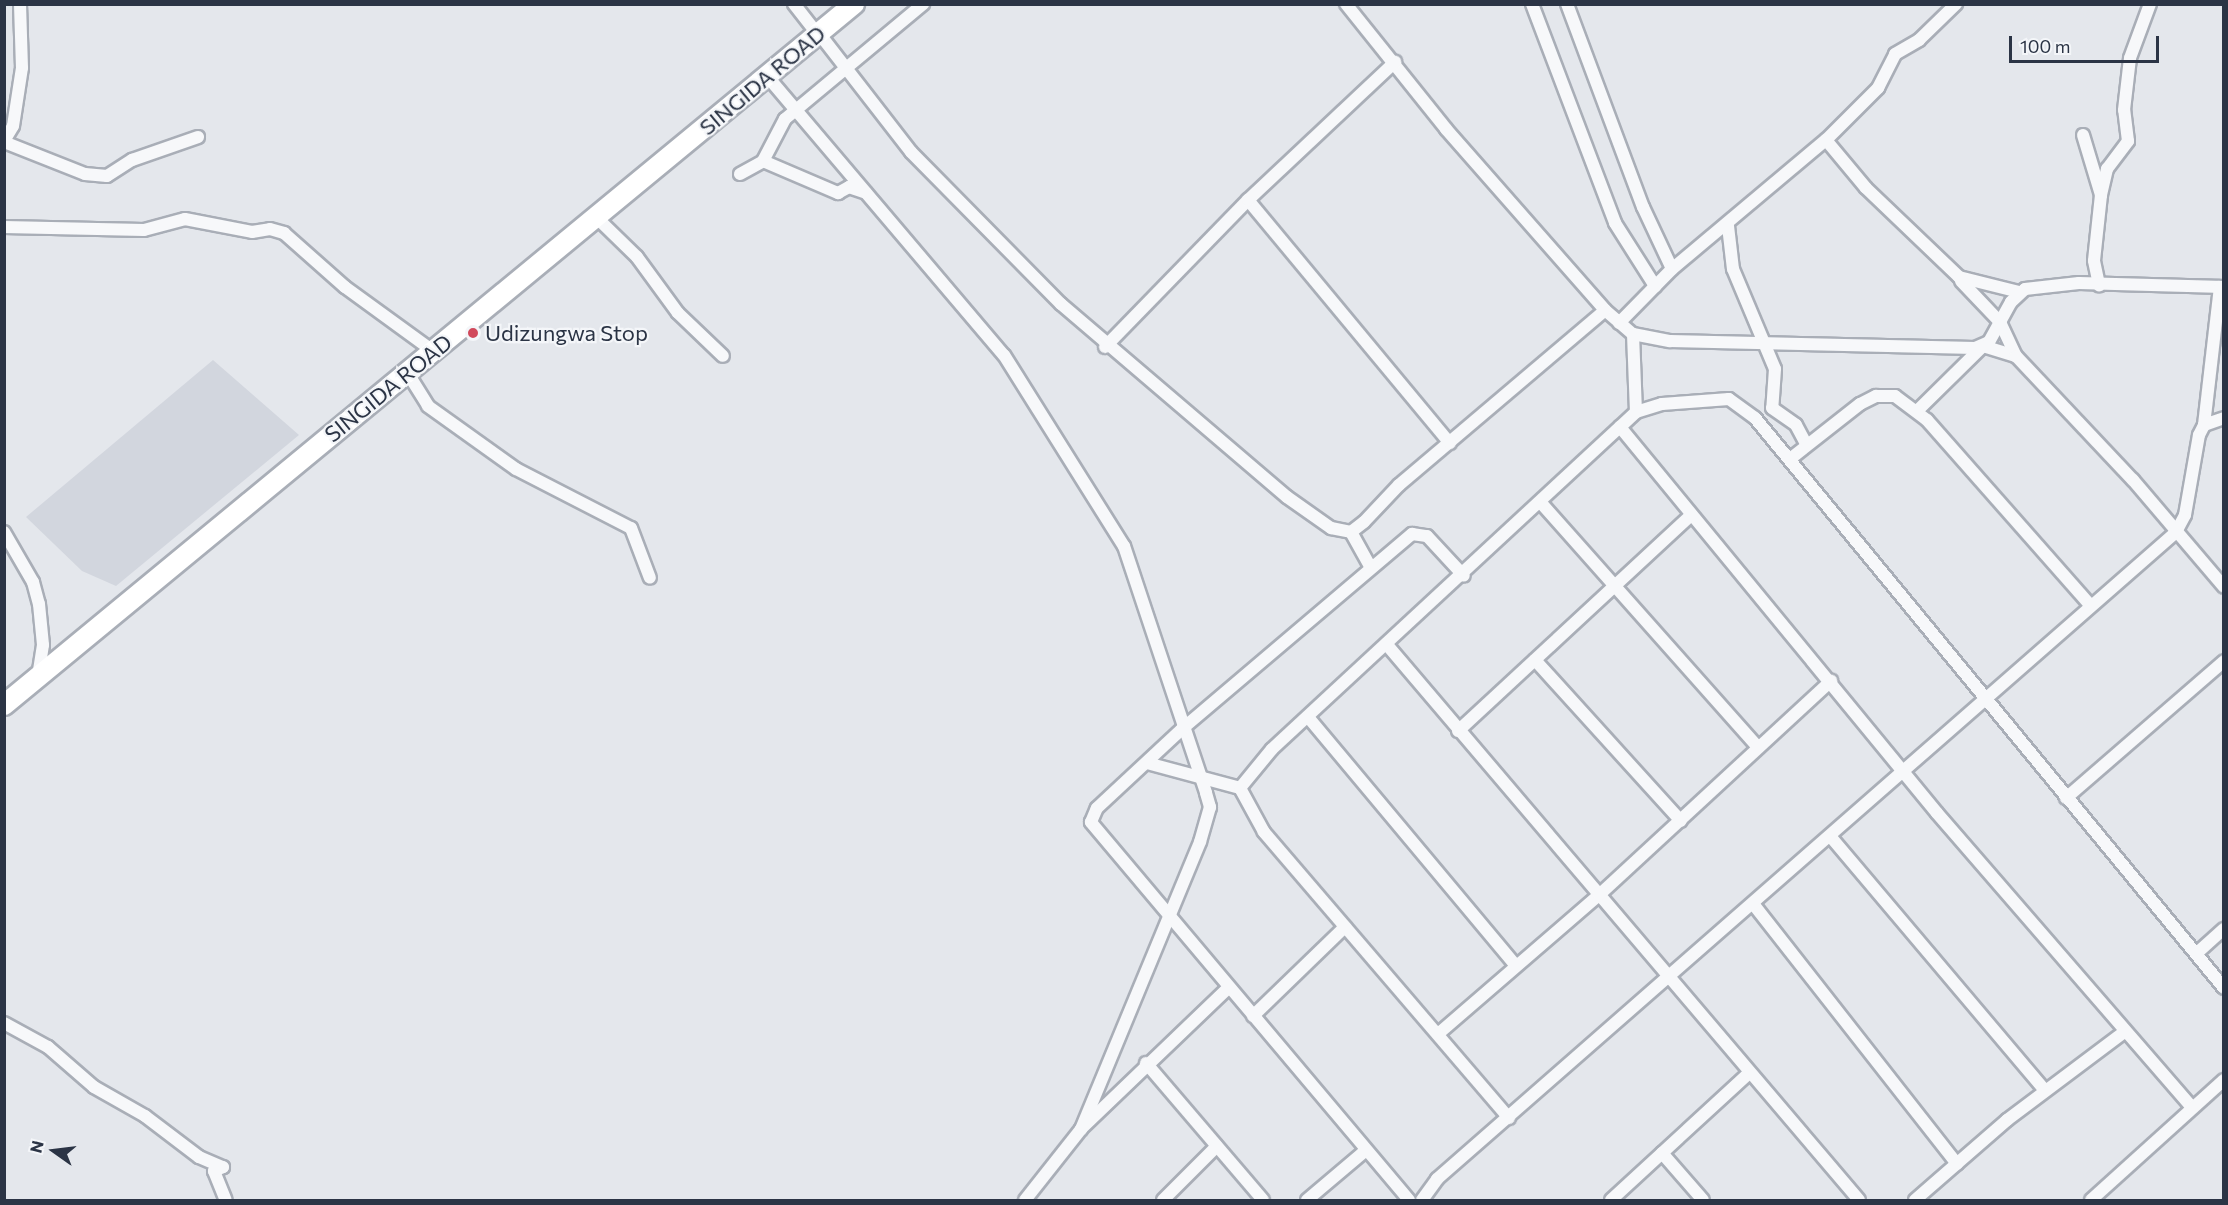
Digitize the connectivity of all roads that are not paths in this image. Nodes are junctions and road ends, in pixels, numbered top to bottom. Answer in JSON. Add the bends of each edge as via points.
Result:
{"nodes":[{"id":1,"x":20,"y":4,"type":"edge"},
{"id":2,"x":795,"y":4,"type":"edge"},
{"id":3,"x":854,"y":4,"type":"edge"},
{"id":4,"x":923,"y":4,"type":"edge"},
{"id":5,"x":1346,"y":4,"type":"edge"},
{"id":6,"x":1532,"y":4,"type":"edge"},
{"id":7,"x":1567,"y":4,"type":"edge"},
{"id":8,"x":1956,"y":4,"type":"edge"},
{"id":9,"x":2150,"y":4,"type":"edge"},
{"id":10,"x":819,"y":34,"type":"junction"},
{"id":11,"x":1395,"y":62,"type":"junction"},
{"id":12,"x":846,"y":66,"type":"junction"},
{"id":13,"x":767,"y":76,"type":"junction"},
{"id":14,"x":795,"y":110,"type":"junction"},
{"id":15,"x":2083,"y":135,"type":"dead end"},
{"id":16,"x":198,"y":137,"type":"dead end"},
{"id":17,"x":1826,"y":140,"type":"junction"},
{"id":18,"x":4,"y":141,"type":"edge"},
{"id":19,"x":763,"y":161,"type":"junction"},
{"id":20,"x":740,"y":174,"type":"dead end"},
{"id":21,"x":867,"y":194,"type":"junction"},
{"id":22,"x":2101,"y":195,"type":"junction"},
{"id":23,"x":1248,"y":200,"type":"junction"},
{"id":24,"x":596,"y":217,"type":"junction"},
{"id":25,"x":1728,"y":226,"type":"junction"},
{"id":26,"x":4,"y":227,"type":"edge"},
{"id":27,"x":1672,"y":269,"type":"junction"},
{"id":28,"x":1959,"y":278,"type":"junction"},
{"id":29,"x":2099,"y":285,"type":"junction"},
{"id":30,"x":1654,"y":286,"type":"junction"},
{"id":31,"x":2222,"y":287,"type":"edge"},
{"id":32,"x":2019,"y":292,"type":"junction"},
{"id":33,"x":1605,"y":310,"type":"junction"},
{"id":34,"x":2000,"y":322,"type":"junction"},
{"id":35,"x":1619,"y":323,"type":"junction"},
{"id":36,"x":1633,"y":334,"type":"junction"},
{"id":37,"x":1763,"y":342,"type":"junction"},
{"id":38,"x":1983,"y":346,"type":"junction"},
{"id":39,"x":1105,"y":347,"type":"junction"},
{"id":40,"x":433,"y":351,"type":"junction"},
{"id":41,"x":723,"y":356,"type":"dead end"},
{"id":42,"x":2016,"y":356,"type":"junction"},
{"id":43,"x":406,"y":372,"type":"junction"},
{"id":44,"x":1918,"y":411,"type":"junction"},
{"id":45,"x":1636,"y":412,"type":"junction"},
{"id":46,"x":2223,"y":418,"type":"edge"},
{"id":47,"x":2205,"y":425,"type":"junction"},
{"id":48,"x":1620,"y":427,"type":"junction"},
{"id":49,"x":1450,"y":443,"type":"junction"},
{"id":50,"x":1806,"y":444,"type":"junction"},
{"id":51,"x":1790,"y":459,"type":"junction"},
{"id":52,"x":1542,"y":504,"type":"junction"},
{"id":53,"x":1691,"y":515,"type":"junction"},
{"id":54,"x":4,"y":532,"type":"edge"},
{"id":55,"x":1351,"y":532,"type":"junction"},
{"id":56,"x":2176,"y":532,"type":"junction"},
{"id":57,"x":1371,"y":568,"type":"junction"},
{"id":58,"x":1464,"y":576,"type":"junction"},
{"id":59,"x":650,"y":578,"type":"dead end"},
{"id":60,"x":1615,"y":586,"type":"junction"},
{"id":61,"x":2223,"y":586,"type":"edge"},
{"id":62,"x":2090,"y":604,"type":"junction"},
{"id":63,"x":1388,"y":646,"type":"junction"},
{"id":64,"x":1535,"y":660,"type":"junction"},
{"id":65,"x":2223,"y":661,"type":"edge"},
{"id":66,"x":38,"y":678,"type":"junction"},
{"id":67,"x":1831,"y":681,"type":"junction"},
{"id":68,"x":1985,"y":699,"type":"junction"},
{"id":69,"x":4,"y":705,"type":"edge"},
{"id":70,"x":1308,"y":717,"type":"junction"},
{"id":71,"x":1182,"y":729,"type":"junction"},
{"id":72,"x":1458,"y":731,"type":"junction"},
{"id":73,"x":1757,"y":746,"type":"junction"},
{"id":74,"x":1147,"y":763,"type":"junction"},
{"id":75,"x":1905,"y":770,"type":"junction"},
{"id":76,"x":1199,"y":779,"type":"junction"},
{"id":77,"x":1240,"y":788,"type":"junction"},
{"id":78,"x":2066,"y":798,"type":"junction"},
{"id":79,"x":1681,"y":821,"type":"junction"},
{"id":80,"x":1830,"y":836,"type":"junction"},
{"id":81,"x":1599,"y":895,"type":"junction"},
{"id":82,"x":1754,"y":905,"type":"junction"},
{"id":83,"x":1169,"y":919,"type":"junction"},
{"id":84,"x":1345,"y":927,"type":"junction"},
{"id":85,"x":2223,"y":929,"type":"edge"},
{"id":86,"x":2197,"y":953,"type":"junction"},
{"id":87,"x":1516,"y":966,"type":"junction"},
{"id":88,"x":1670,"y":979,"type":"junction"},
{"id":89,"x":1228,"y":988,"type":"junction"},
{"id":90,"x":2223,"y":988,"type":"edge"},
{"id":91,"x":1253,"y":1016,"type":"junction"},
{"id":92,"x":4,"y":1023,"type":"edge"},
{"id":93,"x":2123,"y":1033,"type":"junction"},
{"id":94,"x":1438,"y":1034,"type":"junction"},
{"id":95,"x":1146,"y":1063,"type":"junction"},
{"id":96,"x":1749,"y":1073,"type":"junction"},
{"id":97,"x":2223,"y":1080,"type":"edge"},
{"id":98,"x":2045,"y":1090,"type":"junction"},
{"id":99,"x":2192,"y":1107,"type":"junction"},
{"id":100,"x":1509,"y":1118,"type":"junction"},
{"id":101,"x":1081,"y":1129,"type":"junction"},
{"id":102,"x":1216,"y":1146,"type":"junction"},
{"id":103,"x":1365,"y":1151,"type":"junction"},
{"id":104,"x":1662,"y":1153,"type":"junction"},
{"id":105,"x":1957,"y":1164,"type":"junction"},
{"id":106,"x":226,"y":1200,"type":"edge"},
{"id":107,"x":1025,"y":1200,"type":"edge"},
{"id":108,"x":1163,"y":1200,"type":"edge"},
{"id":109,"x":1263,"y":1200,"type":"edge"},
{"id":110,"x":1307,"y":1200,"type":"edge"},
{"id":111,"x":1410,"y":1200,"type":"edge"},
{"id":112,"x":1422,"y":1200,"type":"edge"},
{"id":113,"x":1611,"y":1200,"type":"edge"},
{"id":114,"x":1703,"y":1200,"type":"edge"},
{"id":115,"x":1859,"y":1200,"type":"edge"},
{"id":116,"x":1915,"y":1200,"type":"edge"},
{"id":117,"x":2091,"y":1200,"type":"edge"}],
"edges":[{"from":1,"to":18,"type":"street","via":[[21,68],[13,126]]},
{"from":2,"to":10,"type":"street"},
{"from":3,"to":10,"type":"highway","name":"SINGIDA ROAD"},
{"from":4,"to":12,"type":"street"},
{"from":5,"to":11,"type":"street"},
{"from":6,"to":30,"type":"street","via":[[1615,223]]},
{"from":7,"to":27,"type":"street","via":[[1642,207]]},
{"from":8,"to":17,"type":"street","via":[[1919,40],[1895,54],[1878,88]]},
{"from":9,"to":22,"type":"street","via":[[2130,58],[2124,110],[2128,141],[2107,169]]},
{"from":10,"to":12,"type":"street"},
{"from":10,"to":13,"type":"highway","name":"SINGIDA ROAD"},
{"from":11,"to":23,"type":"street"},
{"from":11,"to":33,"type":"street","via":[[1446,129]]},
{"from":12,"to":14,"type":"street"},
{"from":12,"to":39,"type":"street","via":[[911,152]]},
{"from":13,"to":14,"type":"street"},
{"from":13,"to":24,"type":"highway","name":"SINGIDA ROAD"},
{"from":14,"to":19,"type":"street"},
{"from":14,"to":21,"type":"street"},
{"from":15,"to":22,"type":"street"},
{"from":16,"to":18,"type":"street","via":[[132,160],[107,176],[85,174]]},
{"from":17,"to":25,"type":"street"},
{"from":17,"to":28,"type":"street","via":[[1866,188]]},
{"from":19,"to":20,"type":"street"},
{"from":19,"to":21,"type":"street","via":[[838,192],[849,187]]},
{"from":21,"to":71,"type":"street","via":[[1004,355],[1124,546],[1155,629]]},
{"from":22,"to":29,"type":"street","via":[[2094,252]]},
{"from":23,"to":39,"type":"street"},
{"from":23,"to":49,"type":"street"},
{"from":24,"to":40,"type":"highway","name":"SINGIDA ROAD"},
{"from":24,"to":41,"type":"street","via":[[637,257],[678,314]]},
{"from":25,"to":27,"type":"street"},
{"from":25,"to":37,"type":"street","via":[[1732,269]]},
{"from":26,"to":40,"type":"street","via":[[144,230],[185,219],[252,232],[270,229],[299,244],[345,287]]},
{"from":27,"to":30,"type":"street"},
{"from":28,"to":32,"type":"street"},
{"from":28,"to":34,"type":"street"},
{"from":29,"to":31,"type":"street"},
{"from":29,"to":32,"type":"street"},
{"from":30,"to":35,"type":"street"},
{"from":31,"to":47,"type":"street"},
{"from":32,"to":34,"type":"street"},
{"from":33,"to":35,"type":"street"},
{"from":33,"to":49,"type":"street"},
{"from":34,"to":38,"type":"street"},
{"from":34,"to":42,"type":"street"},
{"from":35,"to":36,"type":"street"},
{"from":36,"to":37,"type":"street","via":[[1670,341]]},
{"from":36,"to":45,"type":"street"},
{"from":37,"to":38,"type":"street"},
{"from":37,"to":50,"type":"street","via":[[1774,369],[1772,408],[1796,425]]},
{"from":38,"to":42,"type":"street"},
{"from":38,"to":44,"type":"street"},
{"from":39,"to":55,"type":"street","via":[[1287,497],[1331,528]]},
{"from":40,"to":43,"type":"highway","name":"SINGIDA ROAD"},
{"from":42,"to":56,"type":"street"},
{"from":43,"to":59,"type":"street","via":[[428,406],[516,469],[632,528]]},
{"from":43,"to":66,"type":"highway","name":"SINGIDA ROAD"},
{"from":44,"to":50,"type":"street","via":[[1895,396],[1876,396]]},
{"from":44,"to":62,"type":"street"},
{"from":45,"to":48,"type":"street"},
{"from":45,"to":51,"type":"street","via":[[1662,404],[1729,399],[1742,405]]},
{"from":46,"to":47,"type":"street"},
{"from":47,"to":56,"type":"street","via":[[2186,515]]},
{"from":48,"to":52,"type":"street"},
{"from":48,"to":53,"type":"street"},
{"from":49,"to":55,"type":"street"},
{"from":50,"to":51,"type":"street"},
{"from":51,"to":68,"type":"street"},
{"from":52,"to":58,"type":"street"},
{"from":52,"to":60,"type":"street"},
{"from":53,"to":60,"type":"street"},
{"from":53,"to":67,"type":"street"},
{"from":54,"to":66,"type":"street","via":[[33,582],[39,604],[43,645]]},
{"from":55,"to":57,"type":"street"},
{"from":56,"to":61,"type":"street"},
{"from":56,"to":62,"type":"street"},
{"from":57,"to":58,"type":"street","via":[[1420,532]]},
{"from":57,"to":71,"type":"street"},
{"from":58,"to":63,"type":"street"},
{"from":60,"to":64,"type":"street"},
{"from":60,"to":73,"type":"street"},
{"from":62,"to":68,"type":"street"},
{"from":63,"to":70,"type":"street"},
{"from":63,"to":72,"type":"street"},
{"from":64,"to":72,"type":"street"},
{"from":64,"to":79,"type":"street"},
{"from":65,"to":78,"type":"street"},
{"from":66,"to":69,"type":"highway","name":"SINGIDA ROAD"},
{"from":67,"to":73,"type":"street"},
{"from":67,"to":75,"type":"street"},
{"from":68,"to":75,"type":"street"},
{"from":68,"to":78,"type":"street"},
{"from":70,"to":77,"type":"street"},
{"from":70,"to":87,"type":"street"},
{"from":71,"to":74,"type":"street"},
{"from":71,"to":76,"type":"street"},
{"from":72,"to":81,"type":"street"},
{"from":73,"to":79,"type":"street"},
{"from":74,"to":76,"type":"street"},
{"from":74,"to":83,"type":"street","via":[[1097,808],[1091,822]]},
{"from":75,"to":80,"type":"street"},
{"from":75,"to":93,"type":"street"},
{"from":76,"to":77,"type":"street"},
{"from":76,"to":83,"type":"street","via":[[1210,807]]},
{"from":77,"to":84,"type":"street","via":[[1264,832]]},
{"from":78,"to":86,"type":"street"},
{"from":79,"to":81,"type":"street"},
{"from":80,"to":82,"type":"street"},
{"from":80,"to":98,"type":"street"},
{"from":81,"to":87,"type":"street"},
{"from":81,"to":88,"type":"street"},
{"from":82,"to":88,"type":"street"},
{"from":82,"to":105,"type":"street"},
{"from":83,"to":89,"type":"street"},
{"from":83,"to":101,"type":"street"},
{"from":84,"to":91,"type":"street"},
{"from":84,"to":94,"type":"street"},
{"from":85,"to":86,"type":"street"},
{"from":86,"to":90,"type":"street"},
{"from":87,"to":94,"type":"street"},
{"from":88,"to":96,"type":"street"},
{"from":88,"to":100,"type":"street"},
{"from":89,"to":91,"type":"street"},
{"from":89,"to":95,"type":"street"},
{"from":91,"to":103,"type":"street"},
{"from":92,"to":106,"type":"street","via":[[48,1047],[94,1087],[199,1157],[223,1167],[214,1171]]},
{"from":93,"to":98,"type":"street"},
{"from":93,"to":99,"type":"street"},
{"from":94,"to":100,"type":"street"},
{"from":95,"to":101,"type":"street"},
{"from":95,"to":102,"type":"street"},
{"from":96,"to":104,"type":"street"},
{"from":96,"to":115,"type":"street"},
{"from":97,"to":99,"type":"street"},
{"from":98,"to":105,"type":"street"},
{"from":99,"to":117,"type":"street"},
{"from":100,"to":112,"type":"street","via":[[1437,1179]]},
{"from":101,"to":107,"type":"street"},
{"from":102,"to":108,"type":"street"},
{"from":102,"to":109,"type":"street"},
{"from":103,"to":110,"type":"street"},
{"from":103,"to":111,"type":"street"},
{"from":104,"to":113,"type":"street"},
{"from":104,"to":114,"type":"street"},
{"from":105,"to":116,"type":"street"}]}
